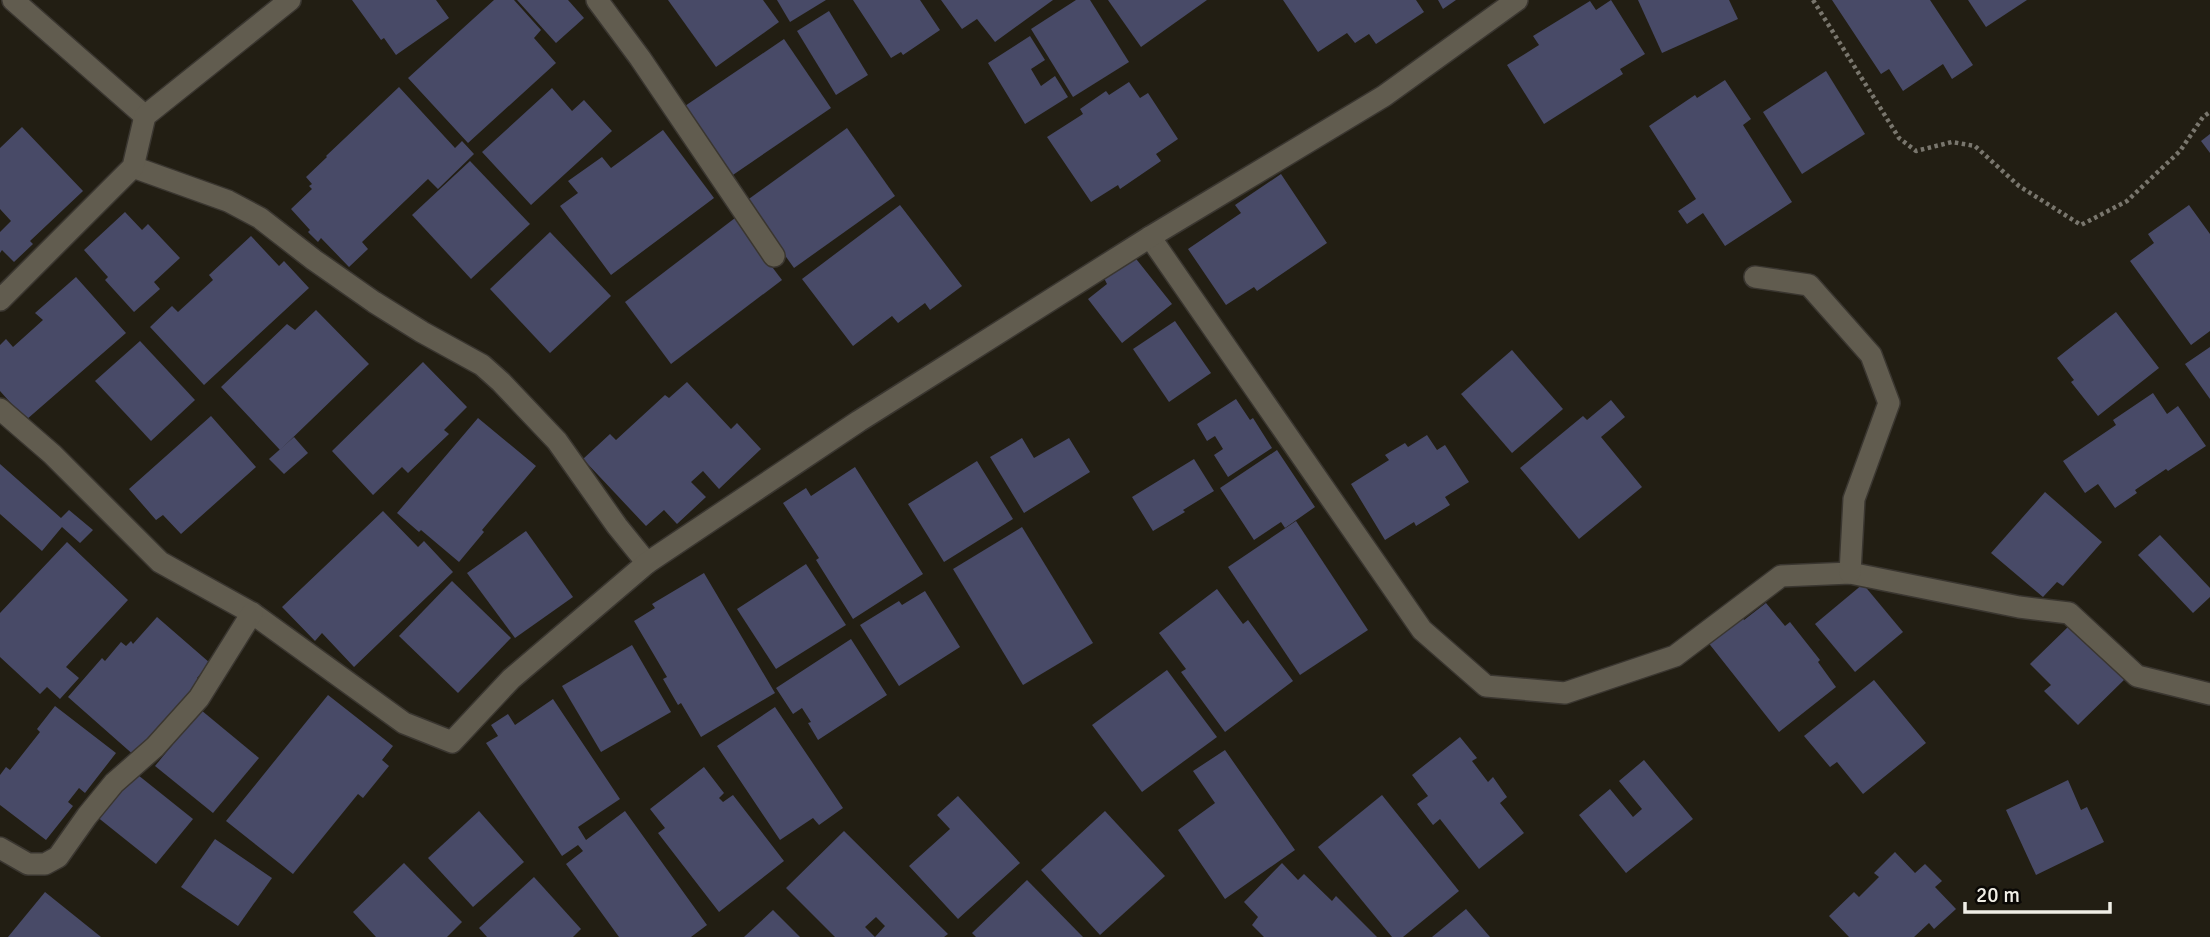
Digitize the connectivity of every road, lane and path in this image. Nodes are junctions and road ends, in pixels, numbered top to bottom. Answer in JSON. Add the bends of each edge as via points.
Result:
{"nodes":[{"id":1,"x":13,"y":0,"type":"edge"},
{"id":2,"x":290,"y":0,"type":"edge"},
{"id":3,"x":597,"y":0,"type":"edge"},
{"id":4,"x":1517,"y":0,"type":"edge"},
{"id":5,"x":1813,"y":0,"type":"edge"},
{"id":6,"x":2210,"y":112,"type":"edge"},
{"id":7,"x":145,"y":116,"type":"junction"},
{"id":8,"x":133,"y":167,"type":"junction"},
{"id":9,"x":1150,"y":237,"type":"junction"},
{"id":10,"x":774,"y":256,"type":"dead end"},
{"id":11,"x":1755,"y":277,"type":"dead end"},
{"id":12,"x":0,"y":300,"type":"edge"},
{"id":13,"x":0,"y":409,"type":"edge"},
{"id":14,"x":647,"y":563,"type":"junction"},
{"id":15,"x":1850,"y":573,"type":"junction"},
{"id":16,"x":252,"y":613,"type":"junction"},
{"id":17,"x":2210,"y":694,"type":"edge"},
{"id":18,"x":0,"y":848,"type":"edge"}],
"edges":[{"from":1,"to":7,"type":"street"},
{"from":2,"to":7,"type":"street"},
{"from":3,"to":10,"type":"street"},
{"from":4,"to":9,"type":"street","via":[[1384,96]]},
{"from":5,"to":6,"type":"path","via":[[1899,138],[1916,151],[1952,142],[1975,146],[2019,186],[2081,225],[2127,201],[2180,150]]},
{"from":7,"to":8,"type":"street"},
{"from":8,"to":12,"type":"street"},
{"from":8,"to":14,"type":"street","via":[[228,201],[260,218],[374,302],[482,365],[557,441]]},
{"from":9,"to":14,"type":"street","via":[[859,421]]},
{"from":9,"to":15,"type":"street","via":[[1422,630],[1486,686],[1565,693],[1675,656],[1781,576]]},
{"from":11,"to":15,"type":"street","via":[[1809,285],[1871,355],[1889,403],[1854,499]]},
{"from":13,"to":16,"type":"street","via":[[160,562]]},
{"from":14,"to":16,"type":"street","via":[[511,679],[452,741],[404,723]]},
{"from":15,"to":17,"type":"street","via":[[2069,613],[2137,676]]},
{"from":16,"to":18,"type":"street","via":[[199,698],[155,747],[114,783],[58,857],[46,864],[29,864]]}]}
